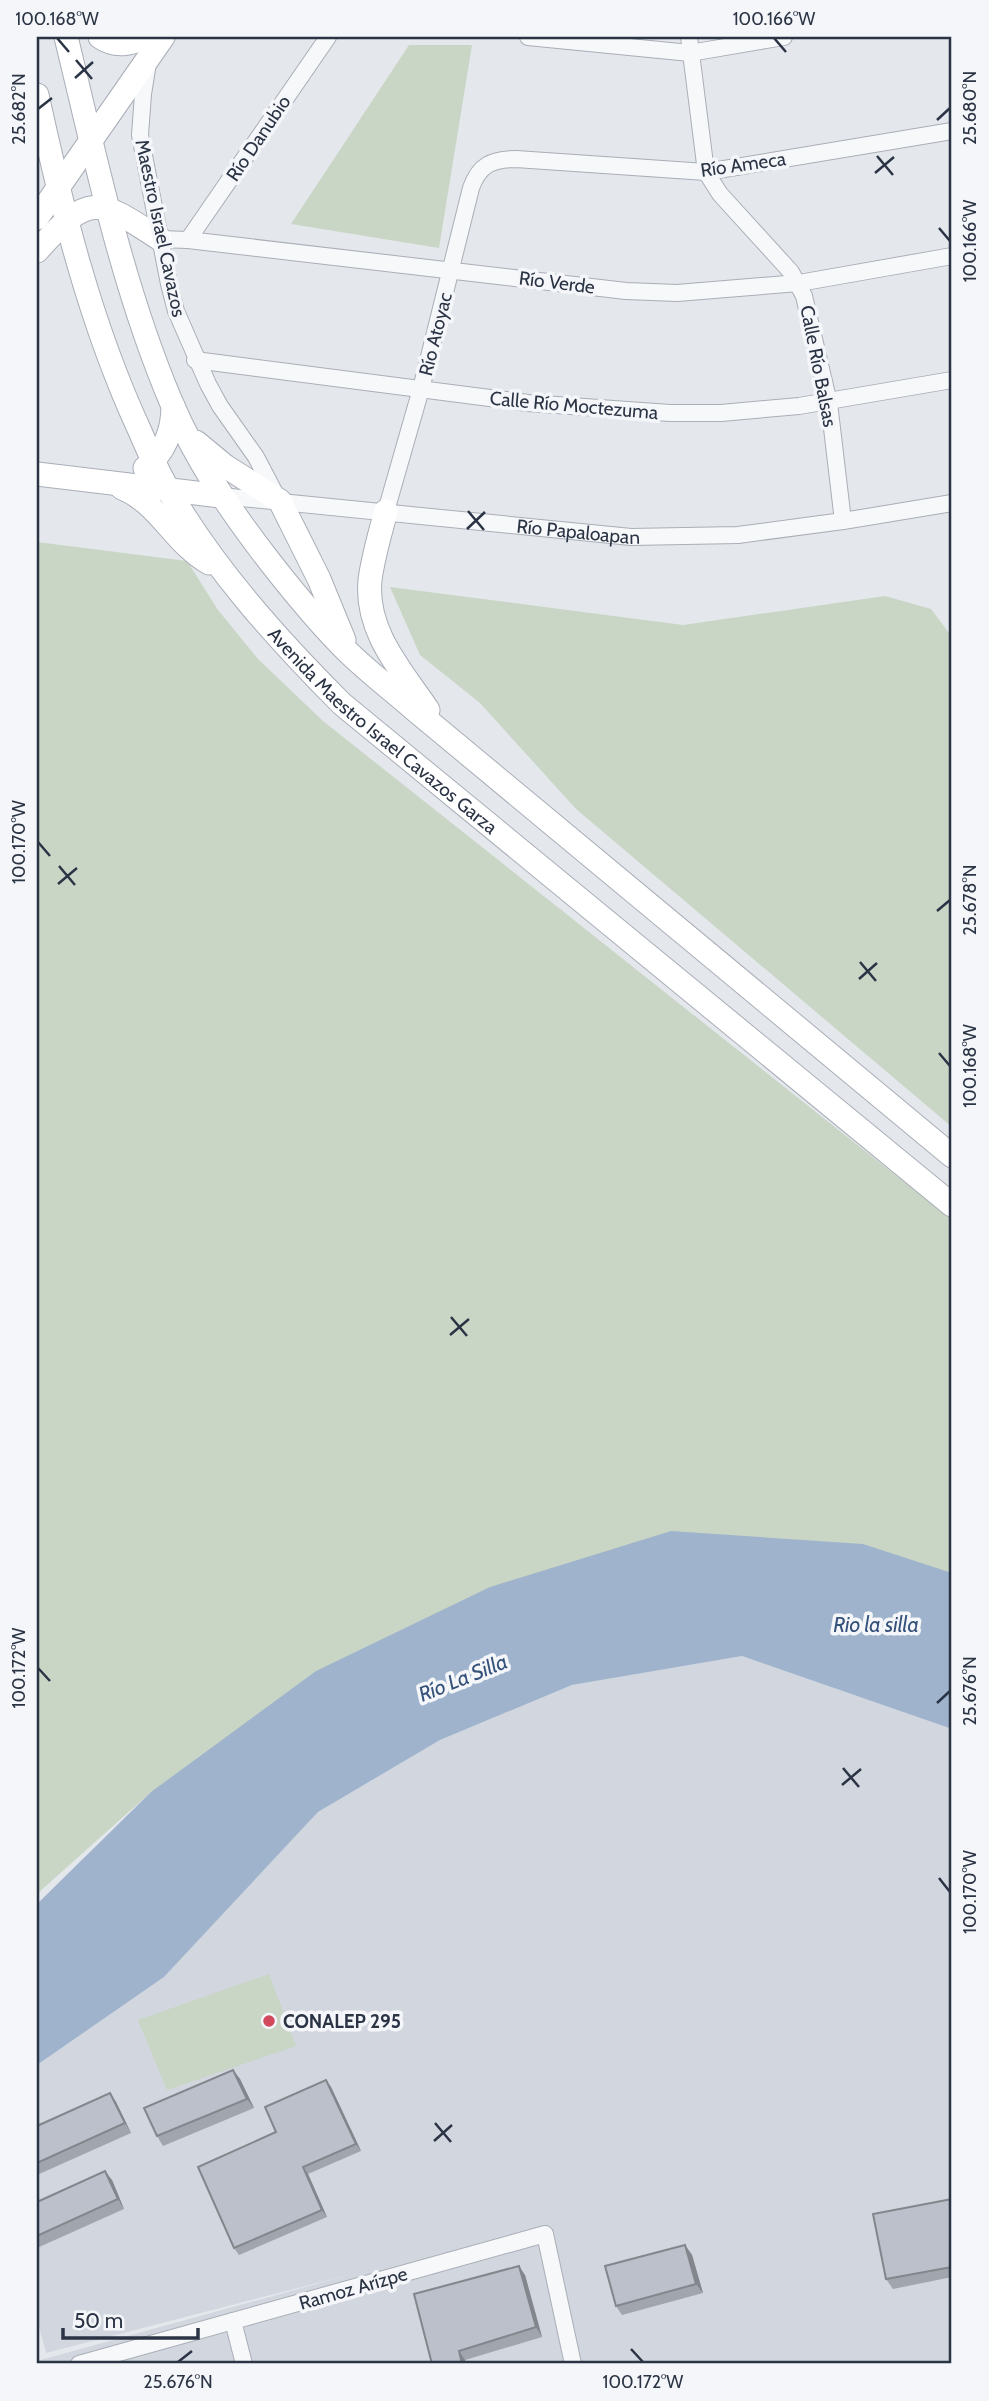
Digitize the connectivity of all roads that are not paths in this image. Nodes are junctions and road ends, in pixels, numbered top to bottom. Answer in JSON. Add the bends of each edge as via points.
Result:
{"nodes":[{"id":1,"x":66,"y":37,"type":"edge"},
{"id":2,"x":100,"y":37,"type":"edge"},
{"id":3,"x":163,"y":37,"type":"edge"},
{"id":4,"x":328,"y":37,"type":"edge"},
{"id":5,"x":528,"y":37,"type":"edge"},
{"id":6,"x":784,"y":37,"type":"edge"},
{"id":7,"x":690,"y":45,"type":"edge"},
{"id":8,"x":148,"y":46,"type":"edge"},
{"id":9,"x":37,"y":95,"type":"edge"},
{"id":10,"x":952,"y":131,"type":"edge"},
{"id":11,"x":91,"y":138,"type":"junction"},
{"id":12,"x":489,"y":161,"type":"joint"},
{"id":13,"x":706,"y":172,"type":"junction"},
{"id":14,"x":58,"y":187,"type":"junction"},
{"id":15,"x":109,"y":208,"type":"junction"},
{"id":16,"x":37,"y":218,"type":"edge"},
{"id":17,"x":66,"y":220,"type":"junction"},
{"id":18,"x":160,"y":239,"type":"junction"},
{"id":19,"x":188,"y":240,"type":"junction"},
{"id":20,"x":37,"y":251,"type":"edge"},
{"id":21,"x":952,"y":256,"type":"edge"},
{"id":22,"x":451,"y":270,"type":"junction"},
{"id":23,"x":799,"y":283,"type":"junction"},
{"id":24,"x":195,"y":360,"type":"junction"},
{"id":25,"x":952,"y":380,"type":"edge"},
{"id":26,"x":421,"y":389,"type":"junction"},
{"id":27,"x":829,"y":403,"type":"junction"},
{"id":28,"x":173,"y":405,"type":"junction"},
{"id":29,"x":186,"y":433,"type":"junction"},
{"id":30,"x":154,"y":461,"type":"junction"},
{"id":31,"x":37,"y":474,"type":"edge"},
{"id":32,"x":110,"y":482,"type":"junction"},
{"id":33,"x":168,"y":490,"type":"junction"},
{"id":34,"x":221,"y":496,"type":"junction"},
{"id":35,"x":280,"y":501,"type":"junction"},
{"id":36,"x":952,"y":503,"type":"edge"},
{"id":37,"x":386,"y":511,"type":"junction"},
{"id":38,"x":843,"y":521,"type":"junction"},
{"id":39,"x":224,"y":570,"type":"junction"},
{"id":40,"x":350,"y":654,"type":"junction"},
{"id":41,"x":446,"y":736,"type":"junction"},
{"id":42,"x":729,"y":1021,"type":"junction"},
{"id":43,"x":812,"y":1040,"type":"junction"},
{"id":44,"x":952,"y":1156,"type":"edge"},
{"id":45,"x":952,"y":1205,"type":"edge"},
{"id":46,"x":233,"y":2321,"type":"junction"},
{"id":47,"x":79,"y":2364,"type":"edge"},
{"id":48,"x":244,"y":2364,"type":"edge"},
{"id":49,"x":573,"y":2364,"type":"edge"}],
"edges":[{"from":1,"to":11,"type":"main road","name":"Avenida Maestro Israel Cavazos Garza"},
{"from":2,"to":8,"type":"main road","via":[[120,45]]},
{"from":3,"to":8,"type":"main road"},
{"from":4,"to":19,"type":"street","name":"Río Danubio"},
{"from":5,"to":7,"type":"street"},
{"from":6,"to":7,"type":"street"},
{"from":7,"to":13,"type":"street","name":"Calle Río Balsas"},
{"from":8,"to":11,"type":"main road"},
{"from":8,"to":18,"type":"street","name":"Maestro Israel Cavazos","via":[[140,135]]},
{"from":9,"to":14,"type":"main road","name":"Avenida Maestro Israel Cavazos Garza"},
{"from":10,"to":13,"type":"street","name":"Río Ameca"},
{"from":11,"to":14,"type":"main road"},
{"from":11,"to":15,"type":"main road","name":"Avenida Maestro Israel Cavazos Garza"},
{"from":12,"to":13,"type":"street","name":"Río Ameca"},
{"from":12,"to":22,"type":"street","name":"Río Atoyac","via":[[471,188]]},
{"from":13,"to":23,"type":"street","name":"Calle Río Balsas","via":[[719,194]]},
{"from":14,"to":16,"type":"main road"},
{"from":14,"to":17,"type":"main road","name":"Avenida Maestro Israel Cavazos Garza"},
{"from":15,"to":17,"type":"main road","via":[[89,208]]},
{"from":15,"to":18,"type":"main road"},
{"from":15,"to":28,"type":"main road","name":"Avenida Maestro Israel Cavazos Garza","via":[[132,295]]},
{"from":17,"to":20,"type":"main road"},
{"from":17,"to":30,"type":"main road","name":"Avenida Maestro Israel Cavazos Garza","via":[[110,363]]},
{"from":18,"to":19,"type":"street","name":"Río Verde"},
{"from":18,"to":24,"type":"street","name":"Maestro Israel Cavazos","via":[[176,311]]},
{"from":19,"to":22,"type":"street","name":"Río Verde"},
{"from":21,"to":23,"type":"street","name":"Río Verde"},
{"from":22,"to":23,"type":"street","name":"Río Verde","via":[[677,293]]},
{"from":22,"to":26,"type":"street","name":"Río Atoyac"},
{"from":23,"to":27,"type":"street","name":"Calle Río Balsas"},
{"from":24,"to":26,"type":"street","name":"Calle Río Moctezuma"},
{"from":24,"to":35,"type":"street","name":"Maestro Israel Cavazos"},
{"from":25,"to":27,"type":"street","name":"Calle Río Moctezuma"},
{"from":26,"to":27,"type":"street","name":"Calle Río Moctezuma","via":[[540,404],[670,413]]},
{"from":26,"to":37,"type":"street","name":"Río Atoyac"},
{"from":27,"to":38,"type":"street","name":"Calle Río Balsas"},
{"from":28,"to":29,"type":"main road","name":"Avenida Maestro Israel Cavazos Garza"},
{"from":28,"to":30,"type":"main road","via":[[166,442]]},
{"from":29,"to":34,"type":"main road","name":"Avenida Maestro Israel Cavazos Garza"},
{"from":29,"to":35,"type":"main road","via":[[225,466]]},
{"from":30,"to":32,"type":"main road","via":[[134,476]]},
{"from":30,"to":33,"type":"main road","name":"Avenida Maestro Israel Cavazos Garza"},
{"from":31,"to":32,"type":"main road","name":"Río Papaloapan"},
{"from":32,"to":33,"type":"main road","name":"Río Papaloapan"},
{"from":32,"to":39,"type":"main road","via":[[142,499],[196,555]]},
{"from":33,"to":34,"type":"main road","name":"Río Papaloapan"},
{"from":33,"to":39,"type":"main road","name":"Avenida Maestro Israel Cavazos Garza"},
{"from":34,"to":35,"type":"street","name":"Río Papaloapan"},
{"from":34,"to":40,"type":"main road","name":"Avenida Maestro Israel Cavazos Garza","via":[[288,585]]},
{"from":35,"to":37,"type":"street","name":"Río Papaloapan"},
{"from":35,"to":40,"type":"main road"},
{"from":36,"to":38,"type":"street","name":"Río Papaloapan"},
{"from":37,"to":38,"type":"street","name":"Río Papaloapan","via":[[631,537],[738,535]]},
{"from":37,"to":41,"type":"main road","via":[[372,567],[372,614],[393,661]]},
{"from":39,"to":42,"type":"main road","name":"Avenida Maestro Israel Cavazos Garza","via":[[288,648],[342,704]]},
{"from":40,"to":41,"type":"main road","name":"Avenida Maestro Israel Cavazos Garza"},
{"from":41,"to":43,"type":"main road","name":"Avenida Maestro Israel Cavazos Garza"},
{"from":42,"to":43,"type":"main road","via":[[737,1012],[750,1010],[794,1036]]},
{"from":42,"to":45,"type":"main road","name":"Avenida Maestro Israel Cavazos Garza"},
{"from":43,"to":44,"type":"main road","name":"Avenida Maestro Israel Cavazos Garza"},
{"from":46,"to":47,"type":"street","name":"Ramoz Arízpe"},
{"from":46,"to":48,"type":"street"},
{"from":46,"to":49,"type":"street","name":"Ramoz Arízpe","via":[[545,2234]]}]}
